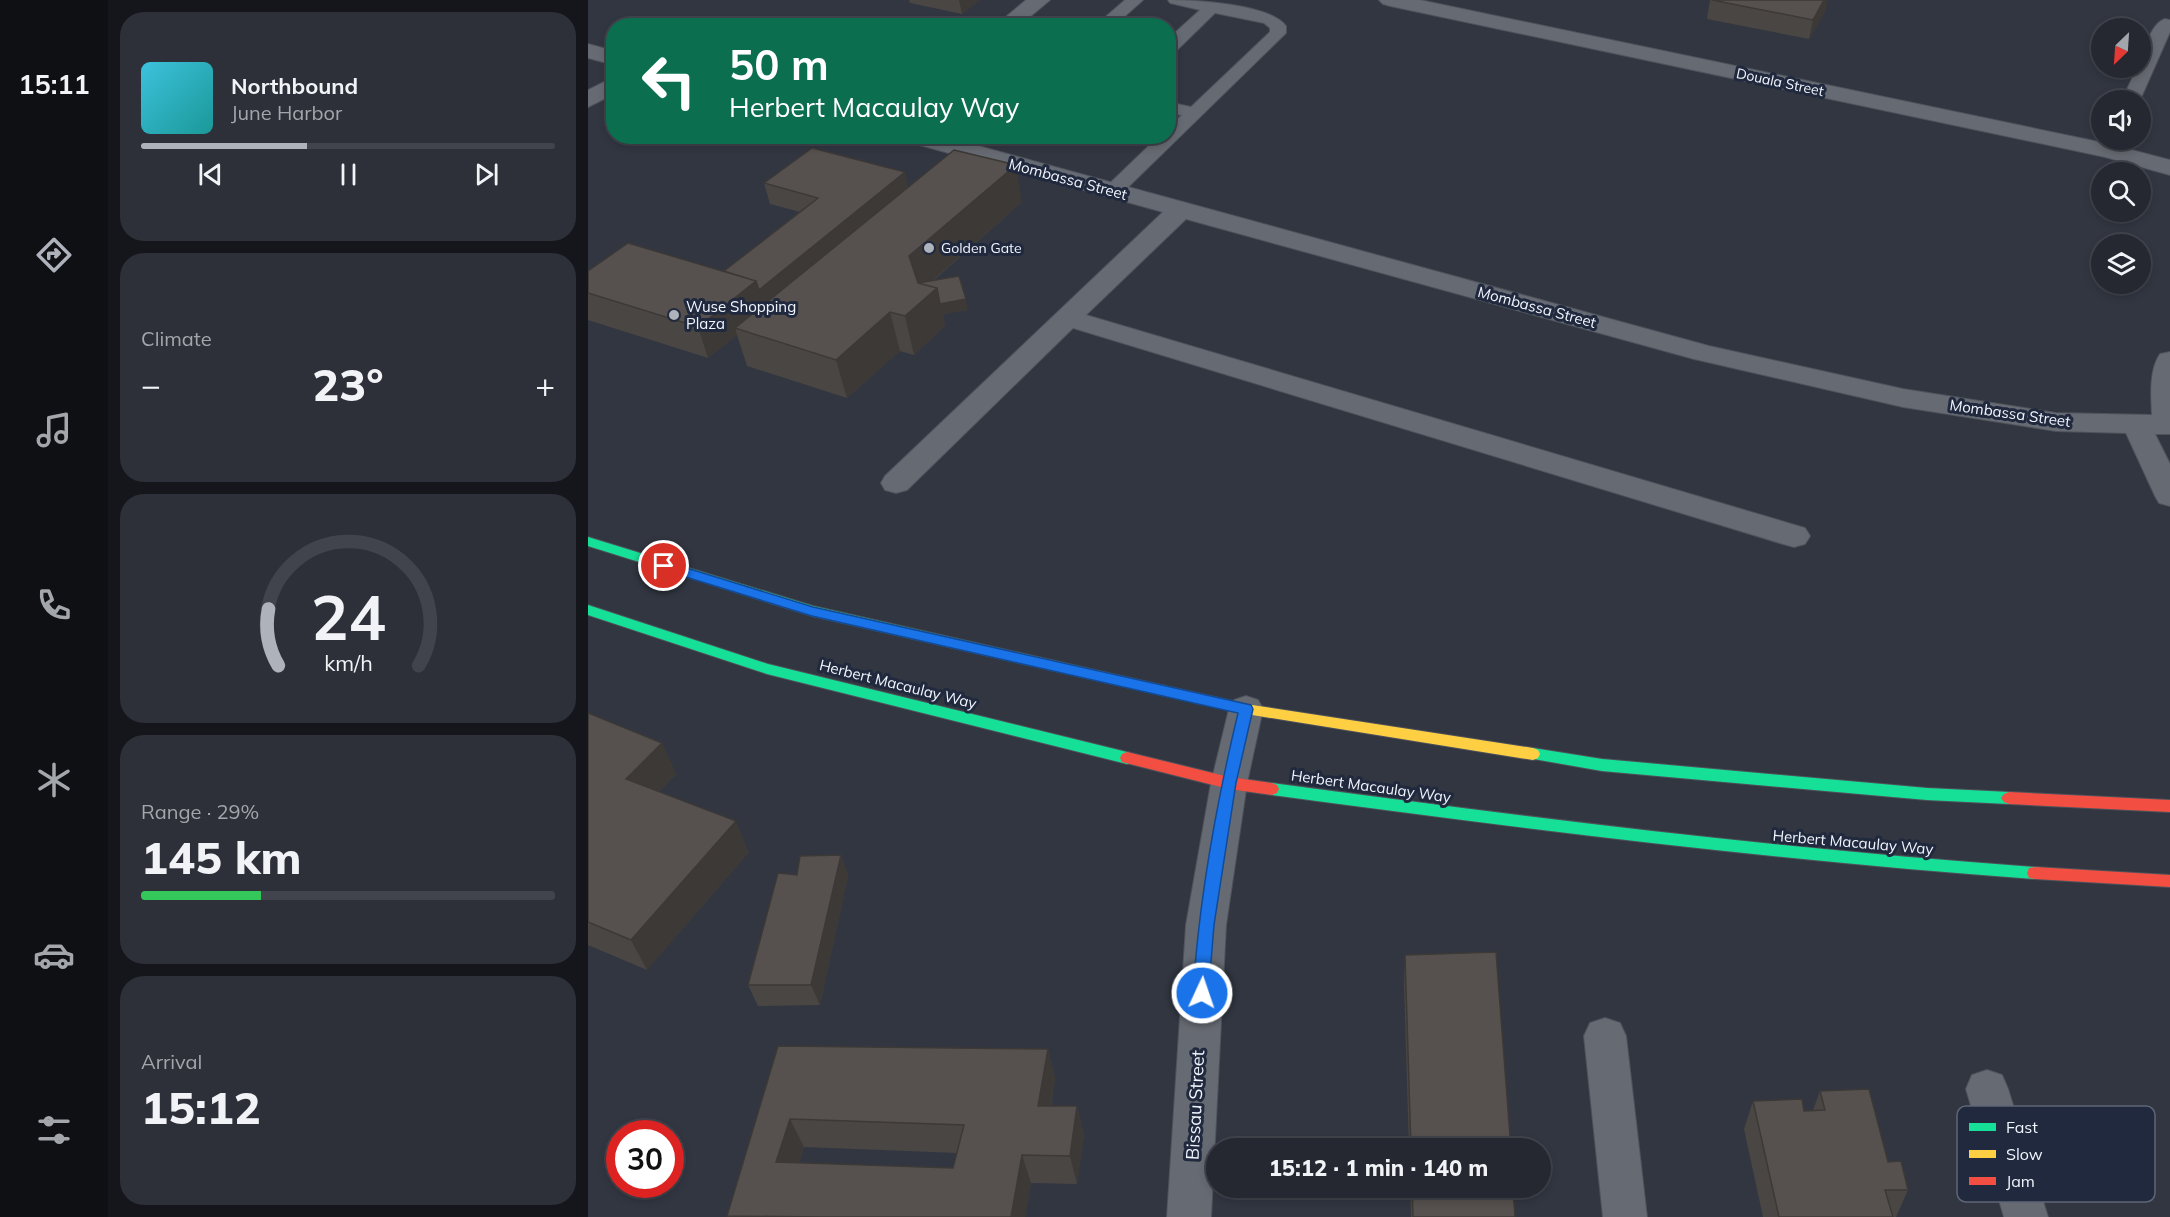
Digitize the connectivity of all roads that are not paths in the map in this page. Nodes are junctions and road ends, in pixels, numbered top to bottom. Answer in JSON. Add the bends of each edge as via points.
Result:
{"nodes":[{"id":1,"x":1039,"y":0,"type":"edge"},
{"id":2,"x":1135,"y":0,"type":"edge"},
{"id":3,"x":1176,"y":0,"type":"edge"},
{"id":4,"x":1390,"y":0,"type":"edge"},
{"id":5,"x":1212,"y":8,"type":"junction"},
{"id":6,"x":1015,"y":18,"type":"edge"},
{"id":7,"x":1113,"y":18,"type":"edge"},
{"id":8,"x":2165,"y":24,"type":"dead end"},
{"id":9,"x":1176,"y":42,"type":"edge"},
{"id":10,"x":588,"y":51,"type":"edge"},
{"id":11,"x":606,"y":56,"type":"edge"},
{"id":12,"x":606,"y":89,"type":"edge"},
{"id":13,"x":2135,"y":90,"type":"edge"},
{"id":14,"x":588,"y":100,"type":"edge"},
{"id":15,"x":1176,"y":108,"type":"edge"},
{"id":16,"x":1195,"y":113,"type":"junction"},
{"id":17,"x":1176,"y":131,"type":"edge"},
{"id":18,"x":2091,"y":141,"type":"edge"},
{"id":19,"x":942,"y":144,"type":"edge"},
{"id":20,"x":1162,"y":144,"type":"edge"},
{"id":21,"x":2125,"y":150,"type":"edge"},
{"id":22,"x":2170,"y":168,"type":"edge"},
{"id":23,"x":1113,"y":191,"type":"junction"},
{"id":24,"x":1179,"y":210,"type":"junction"},
{"id":25,"x":1067,"y":318,"type":"junction"},
{"id":26,"x":2170,"y":360,"type":"edge"},
{"id":27,"x":2136,"y":424,"type":"junction"},
{"id":28,"x":2169,"y":425,"type":"edge"},
{"id":29,"x":896,"y":483,"type":"dead end"},
{"id":30,"x":2170,"y":496,"type":"edge"},
{"id":31,"x":1794,"y":536,"type":"dead end"},
{"id":32,"x":588,"y":541,"type":"edge"},
{"id":33,"x":588,"y":610,"type":"edge"},
{"id":34,"x":1246,"y":709,"type":"junction"},
{"id":35,"x":1229,"y":783,"type":"junction"},
{"id":36,"x":2170,"y":806,"type":"edge"},
{"id":37,"x":2170,"y":881,"type":"edge"},
{"id":38,"x":1605,"y":1036,"type":"dead end"},
{"id":39,"x":1987,"y":1089,"type":"dead end"},
{"id":40,"x":1992,"y":1106,"type":"edge"},
{"id":41,"x":2021,"y":1202,"type":"edge"},
{"id":42,"x":1189,"y":1217,"type":"edge"},
{"id":43,"x":1625,"y":1217,"type":"edge"},
{"id":44,"x":2026,"y":1217,"type":"edge"}],
"edges":[{"from":1,"to":6,"type":"street"},
{"from":2,"to":7,"type":"lane"},
{"from":3,"to":5,"type":"lane"},
{"from":4,"to":18,"type":"street","name":"Douala Street"},
{"from":5,"to":9,"type":"lane"},
{"from":5,"to":16,"type":"lane","via":[[1269,20],[1278,26],[1278,33]]},
{"from":8,"to":13,"type":"lane"},
{"from":10,"to":11,"type":"street"},
{"from":12,"to":14,"type":"street"},
{"from":15,"to":16,"type":"lane"},
{"from":16,"to":17,"type":"lane"},
{"from":19,"to":23,"type":"street","name":"Mombassa Street"},
{"from":20,"to":23,"type":"lane"},
{"from":21,"to":22,"type":"street","name":"Douala Street"},
{"from":23,"to":24,"type":"street","name":"Mombassa Street"},
{"from":24,"to":25,"type":"street"},
{"from":24,"to":27,"type":"street","name":"Mombassa Street","via":[[1704,353],[1881,393],[2056,422]]},
{"from":25,"to":29,"type":"street"},
{"from":25,"to":31,"type":"street"},
{"from":26,"to":28,"type":"street","via":[[2165,394]]},
{"from":27,"to":28,"type":"street","name":"Mombassa Street"},
{"from":27,"to":30,"type":"street"},
{"from":32,"to":34,"type":"main road","via":[[812,611]]},
{"from":33,"to":35,"type":"main road","name":"Herbert Macaulay Way","via":[[767,669]]},
{"from":34,"to":35,"type":"street","name":"Bissau Street"},
{"from":34,"to":36,"type":"main road","via":[[1602,765],[1927,794]]},
{"from":35,"to":37,"type":"main road","name":"Herbert Macaulay Way","via":[[1595,833],[1943,867]]},
{"from":35,"to":42,"type":"street","name":"Bissau Street","via":[[1206,925]]},
{"from":38,"to":43,"type":"street"},
{"from":39,"to":40,"type":"street"},
{"from":41,"to":44,"type":"street"}]}
